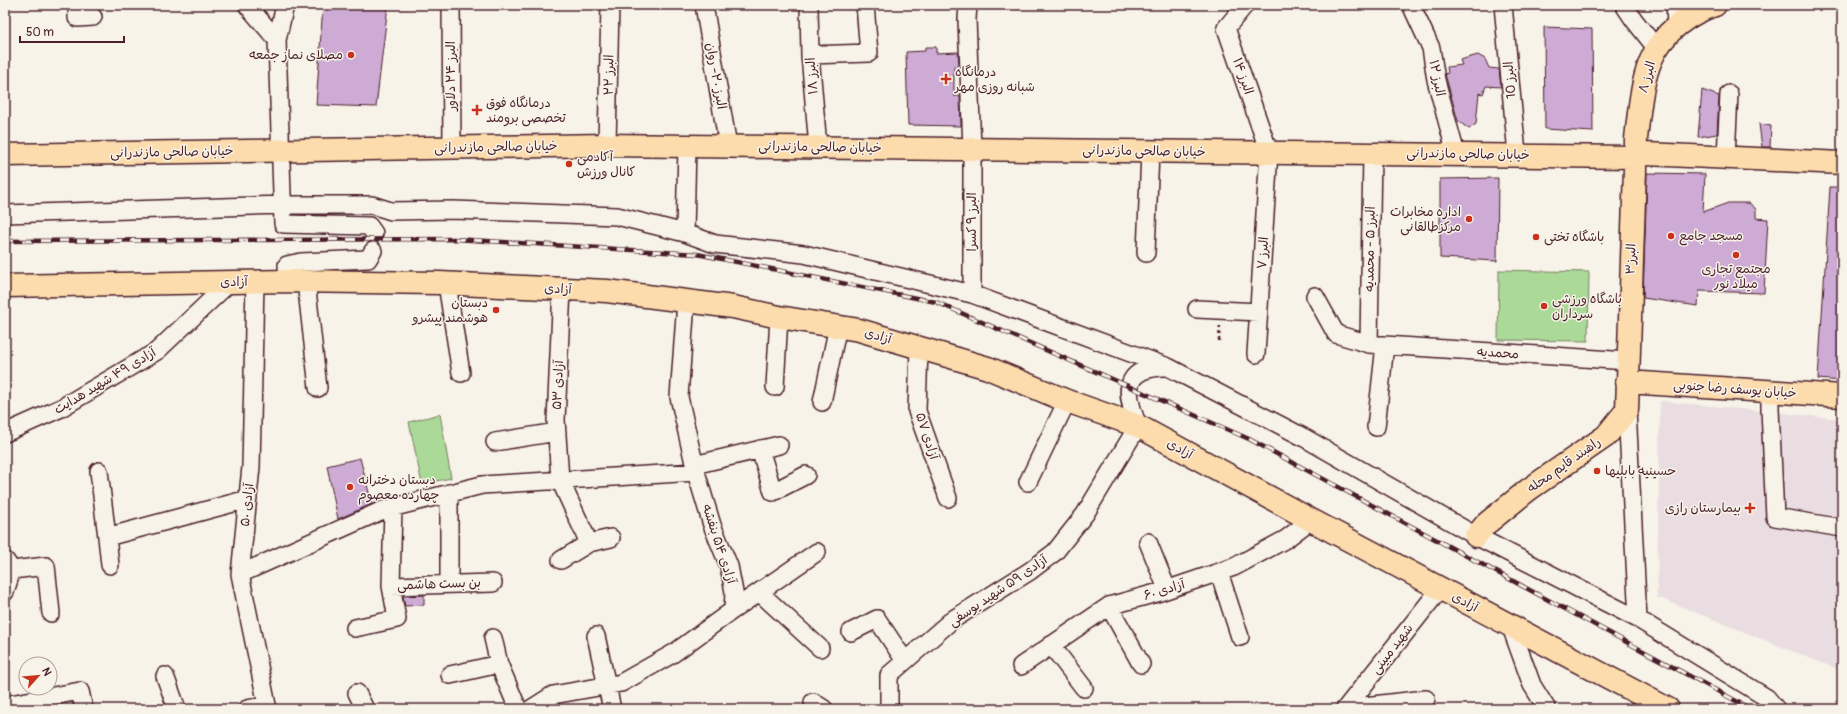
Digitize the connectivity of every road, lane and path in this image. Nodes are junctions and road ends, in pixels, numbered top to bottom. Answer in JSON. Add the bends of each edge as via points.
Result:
{"nodes":[{"id":1,"x":77,"y":5,"type":"edge"},
{"id":2,"x":247,"y":5,"type":"edge"},
{"id":3,"x":284,"y":5,"type":"edge"},
{"id":4,"x":451,"y":5,"type":"edge"},
{"id":5,"x":610,"y":5,"type":"edge"},
{"id":6,"x":704,"y":5,"type":"edge"},
{"id":7,"x":809,"y":5,"type":"edge"},
{"id":8,"x":865,"y":5,"type":"edge"},
{"id":9,"x":968,"y":5,"type":"edge"},
{"id":10,"x":1411,"y":5,"type":"edge"},
{"id":11,"x":1503,"y":5,"type":"edge"},
{"id":12,"x":1624,"y":5,"type":"edge"},
{"id":13,"x":1715,"y":5,"type":"edge"},
{"id":14,"x":1239,"y":8,"type":"edge"},
{"id":15,"x":1676,"y":15,"type":"edge"},
{"id":16,"x":93,"y":17,"type":"dead end"},
{"id":17,"x":277,"y":40,"type":"junction"},
{"id":18,"x":1657,"y":49,"type":"junction"},
{"id":19,"x":810,"y":55,"type":"junction"},
{"id":20,"x":1729,"y":94,"type":"dead end"},
{"id":21,"x":607,"y":145,"type":"junction"},
{"id":22,"x":687,"y":146,"type":"junction"},
{"id":23,"x":728,"y":146,"type":"junction"},
{"id":24,"x":452,"y":147,"type":"junction"},
{"id":25,"x":818,"y":147,"type":"junction"},
{"id":26,"x":972,"y":149,"type":"junction"},
{"id":27,"x":281,"y":150,"type":"junction"},
{"id":28,"x":1150,"y":151,"type":"junction"},
{"id":29,"x":1269,"y":152,"type":"junction"},
{"id":30,"x":1372,"y":153,"type":"junction"},
{"id":31,"x":1456,"y":154,"type":"junction"},
{"id":32,"x":1517,"y":154,"type":"junction"},
{"id":33,"x":5,"y":155,"type":"edge"},
{"id":34,"x":1635,"y":156,"type":"junction"},
{"id":35,"x":1726,"y":157,"type":"junction"},
{"id":36,"x":1842,"y":162,"type":"edge"},
{"id":37,"x":1842,"y":175,"type":"edge"},
{"id":38,"x":283,"y":205,"type":"junction"},
{"id":39,"x":5,"y":214,"type":"edge"},
{"id":40,"x":685,"y":233,"type":"junction"},
{"id":41,"x":374,"y":234,"type":"dead end"},
{"id":42,"x":373,"y":251,"type":"dead end"},
{"id":43,"x":1146,"y":253,"type":"dead end"},
{"id":44,"x":298,"y":275,"type":"junction"},
{"id":45,"x":230,"y":282,"type":"junction"},
{"id":46,"x":255,"y":282,"type":"junction"},
{"id":47,"x":447,"y":284,"type":"junction"},
{"id":48,"x":5,"y":286,"type":"edge"},
{"id":49,"x":562,"y":289,"type":"junction"},
{"id":50,"x":972,"y":294,"type":"junction"},
{"id":51,"x":1315,"y":296,"type":"dead end"},
{"id":52,"x":686,"y":302,"type":"junction"},
{"id":53,"x":1198,"y":309,"type":"dead end"},
{"id":54,"x":1259,"y":312,"type":"junction"},
{"id":55,"x":779,"y":317,"type":"junction"},
{"id":56,"x":838,"y":326,"type":"junction"},
{"id":57,"x":1377,"y":345,"type":"junction"},
{"id":58,"x":919,"y":348,"type":"junction"},
{"id":59,"x":1256,"y":354,"type":"dead end"},
{"id":60,"x":1168,"y":367,"type":"junction"},
{"id":61,"x":1627,"y":372,"type":"junction"},
{"id":62,"x":461,"y":373,"type":"dead end"},
{"id":63,"x":775,"y":387,"type":"dead end"},
{"id":64,"x":318,"y":388,"type":"dead end"},
{"id":65,"x":1770,"y":391,"type":"junction"},
{"id":66,"x":1842,"y":396,"type":"edge"},
{"id":67,"x":1067,"y":401,"type":"junction"},
{"id":68,"x":822,"y":402,"type":"dead end"},
{"id":69,"x":1627,"y":410,"type":"junction"},
{"id":70,"x":1138,"y":426,"type":"junction"},
{"id":71,"x":1376,"y":427,"type":"dead end"},
{"id":72,"x":557,"y":432,"type":"junction"},
{"id":73,"x":5,"y":433,"type":"edge"},
{"id":74,"x":495,"y":442,"type":"dead end"},
{"id":75,"x":779,"y":445,"type":"dead end"},
{"id":76,"x":760,"y":450,"type":"junction"},
{"id":77,"x":695,"y":468,"type":"junction"},
{"id":78,"x":99,"y":471,"type":"dead end"},
{"id":79,"x":806,"y":475,"type":"dead end"},
{"id":80,"x":560,"y":480,"type":"junction"},
{"id":81,"x":1028,"y":482,"type":"dead end"},
{"id":82,"x":449,"y":494,"type":"junction"},
{"id":83,"x":948,"y":498,"type":"dead end"},
{"id":84,"x":248,"y":499,"type":"junction"},
{"id":85,"x":393,"y":507,"type":"junction"},
{"id":86,"x":1311,"y":520,"type":"junction"},
{"id":87,"x":1842,"y":528,"type":"edge"},
{"id":88,"x":1476,"y":536,"type":"junction"},
{"id":89,"x":107,"y":537,"type":"junction"},
{"id":90,"x":610,"y":538,"type":"dead end"},
{"id":91,"x":1148,"y":542,"type":"dead end"},
{"id":92,"x":589,"y":543,"type":"junction"},
{"id":93,"x":817,"y":552,"type":"dead end"},
{"id":94,"x":561,"y":560,"type":"dead end"},
{"id":95,"x":8,"y":565,"type":"edge"},
{"id":96,"x":110,"y":565,"type":"dead end"},
{"id":97,"x":1219,"y":572,"type":"junction"},
{"id":98,"x":240,"y":574,"type":"junction"},
{"id":99,"x":493,"y":583,"type":"dead end"},
{"id":100,"x":449,"y":584,"type":"junction"},
{"id":101,"x":391,"y":586,"type":"junction"},
{"id":102,"x":1168,"y":589,"type":"junction"},
{"id":103,"x":1440,"y":589,"type":"junction"},
{"id":104,"x":5,"y":592,"type":"edge"},
{"id":105,"x":759,"y":592,"type":"junction"},
{"id":106,"x":1109,"y":606,"type":"junction"},
{"id":107,"x":733,"y":610,"type":"junction"},
{"id":108,"x":51,"y":613,"type":"dead end"},
{"id":109,"x":1638,"y":619,"type":"junction"},
{"id":110,"x":1511,"y":627,"type":"junction"},
{"id":111,"x":355,"y":628,"type":"dead end"},
{"id":112,"x":852,"y":632,"type":"dead end"},
{"id":113,"x":596,"y":636,"type":"dead end"},
{"id":114,"x":1240,"y":637,"type":"dead end"},
{"id":115,"x":493,"y":638,"type":"dead end"},
{"id":116,"x":1051,"y":645,"type":"junction"},
{"id":117,"x":820,"y":648,"type":"dead end"},
{"id":118,"x":905,"y":661,"type":"junction"},
{"id":119,"x":499,"y":664,"type":"junction"},
{"id":120,"x":1141,"y":664,"type":"dead end"},
{"id":121,"x":1021,"y":666,"type":"dead end"},
{"id":122,"x":450,"y":675,"type":"dead end"},
{"id":123,"x":165,"y":676,"type":"dead end"},
{"id":124,"x":608,"y":685,"type":"junction"},
{"id":125,"x":1084,"y":688,"type":"dead end"},
{"id":126,"x":357,"y":693,"type":"dead end"},
{"id":127,"x":1426,"y":699,"type":"dead end"},
{"id":128,"x":5,"y":705,"type":"edge"},
{"id":129,"x":885,"y":707,"type":"edge"},
{"id":130,"x":1346,"y":708,"type":"edge"},
{"id":131,"x":84,"y":709,"type":"edge"},
{"id":132,"x":177,"y":709,"type":"edge"},
{"id":133,"x":247,"y":709,"type":"edge"},
{"id":134,"x":365,"y":709,"type":"edge"},
{"id":135,"x":518,"y":709,"type":"edge"},
{"id":136,"x":531,"y":709,"type":"edge"},
{"id":137,"x":612,"y":709,"type":"edge"},
{"id":138,"x":1547,"y":709,"type":"edge"},
{"id":139,"x":1668,"y":709,"type":"edge"},
{"id":140,"x":1776,"y":709,"type":"edge"}],
"edges":[{"from":1,"to":16,"type":"street","via":[[77,18]]},
{"from":2,"to":17,"type":"street"},
{"from":3,"to":17,"type":"street"},
{"from":4,"to":24,"type":"street","name":"البرز ۲۴ دلاور"},
{"from":5,"to":21,"type":"street","name":"البرز ۲۲"},
{"from":6,"to":23,"type":"street","name":"البرز ۲۰- روان"},
{"from":7,"to":19,"type":"street","name":"البرز ۱۸"},
{"from":8,"to":19,"type":"street","via":[[869,53]]},
{"from":9,"to":26,"type":"street","name":"البرز ۹ کسرا"},
{"from":10,"to":31,"type":"street","name":"البرز ۱۲","via":[[1432,48],[1436,80]]},
{"from":11,"to":32,"type":"street","name":"البرز 10"},
{"from":12,"to":18,"type":"street"},
{"from":13,"to":15,"type":"main road","name":"البرز ۸"},
{"from":14,"to":29,"type":"street","name":"البرز ۱۴","via":[[1222,29]]},
{"from":15,"to":18,"type":"main road","name":"البرز ۸"},
{"from":17,"to":27,"type":"street"},
{"from":18,"to":34,"type":"main road","name":"البرز ۸","via":[[1651,60],[1641,96]]},
{"from":19,"to":25,"type":"street","name":"البرز ۱۸"},
{"from":20,"to":35,"type":"street"},
{"from":21,"to":22,"type":"main road","name":"خیابان صالحی مازندرانی"},
{"from":21,"to":24,"type":"main road","name":"خیابان صالحی مازندرانی"},
{"from":22,"to":23,"type":"main road","name":"خیابان صالحی مازندرانی"},
{"from":22,"to":40,"type":"street"},
{"from":23,"to":25,"type":"main road","name":"خیابان صالحی مازندرانی"},
{"from":24,"to":27,"type":"main road","name":"خیابان صالحی مازندرانی"},
{"from":25,"to":26,"type":"main road","name":"خیابان صالحی مازندرانی"},
{"from":26,"to":28,"type":"main road","name":"خیابان صالحی مازندرانی"},
{"from":26,"to":50,"type":"street","name":"البرز ۹ کسرا"},
{"from":27,"to":33,"type":"main road","name":"خیابان صالحی مازندرانی"},
{"from":27,"to":38,"type":"street"},
{"from":28,"to":29,"type":"main road","name":"خیابان صالحی مازندرانی"},
{"from":28,"to":43,"type":"street"},
{"from":29,"to":30,"type":"main road","name":"خیابان صالحی مازندرانی"},
{"from":29,"to":54,"type":"street","name":"البرز ۷"},
{"from":30,"to":31,"type":"main road","name":"خیابان صالحی مازندرانی"},
{"from":30,"to":57,"type":"street","name":"البرز ۵ - محمدیه"},
{"from":31,"to":32,"type":"main road","name":"خیابان صالحی مازندرانی"},
{"from":32,"to":34,"type":"main road","name":"خیابان صالحی مازندرانی"},
{"from":34,"to":35,"type":"main road","name":"خیابان صالحی مازندرانی","via":[[1646,154]]},
{"from":34,"to":37,"type":"main road","name":"خیابان صالحی مازندرانی","via":[[1644,164]]},
{"from":34,"to":61,"type":"main road","name":"البرز۳"},
{"from":35,"to":36,"type":"main road","name":"خیابان صالحی مازندرانی"},
{"from":38,"to":39,"type":"street"},
{"from":38,"to":40,"type":"street","via":[[372,205],[391,211],[453,210],[617,216]]},
{"from":38,"to":41,"type":"street","via":[[290,225],[369,226]]},
{"from":40,"to":50,"type":"street","via":[[715,244],[804,254]]},
{"from":42,"to":44,"type":"street","via":[[368,259]]},
{"from":44,"to":46,"type":"main road","name":"آزادی"},
{"from":44,"to":47,"type":"main road","name":"آزادی"},
{"from":44,"to":64,"type":"street"},
{"from":45,"to":46,"type":"main road","name":"آزادی"},
{"from":45,"to":48,"type":"main road","name":"آزادی"},
{"from":45,"to":73,"type":"street","name":"آزادی ۴۹ شهید هدایت","via":[[157,351],[61,408]]},
{"from":46,"to":84,"type":"street","name":"آزادی ۵۰"},
{"from":47,"to":49,"type":"main road","name":"آزادی"},
{"from":47,"to":62,"type":"street"},
{"from":49,"to":52,"type":"main road","name":"آزادی","via":[[606,291]]},
{"from":49,"to":72,"type":"street","name":"آزادی ۵۳"},
{"from":50,"to":60,"type":"street"},
{"from":51,"to":57,"type":"street","name":"محمدیه","via":[[1336,334]]},
{"from":52,"to":55,"type":"main road","name":"آزادی","via":[[733,307]]},
{"from":52,"to":77,"type":"street","name":"آزادی ۵۴ بنفشه","via":[[679,397]]},
{"from":53,"to":54,"type":"street"},
{"from":54,"to":59,"type":"street","name":"البرز ۷"},
{"from":55,"to":56,"type":"main road","name":"آزادی"},
{"from":55,"to":63,"type":"street"},
{"from":56,"to":58,"type":"main road","name":"آزادی"},
{"from":56,"to":68,"type":"street"},
{"from":57,"to":61,"type":"street","name":"محمدیه"},
{"from":57,"to":71,"type":"street","name":"البرز ۵ - محمدیه"},
{"from":58,"to":67,"type":"main road","name":"آزادی","via":[[988,368]]},
{"from":58,"to":83,"type":"street","name":"آزادی ۵۷","via":[[917,411]]},
{"from":60,"to":70,"type":"street","via":[[1144,370],[1138,373],[1129,386],[1130,405]]},
{"from":60,"to":88,"type":"street","via":[[1303,437]]},
{"from":61,"to":65,"type":"main road","name":"خیابان یوسف رضا جنوبی"},
{"from":61,"to":69,"type":"main road"},
{"from":65,"to":66,"type":"main road","name":"خیابان یوسف رضا جنوبی"},
{"from":65,"to":87,"type":"street","via":[[1775,517]]},
{"from":67,"to":70,"type":"main road","name":"آزادی"},
{"from":67,"to":81,"type":"street"},
{"from":69,"to":88,"type":"main road","name":"راهبند قایم محله","via":[[1606,436],[1528,490],[1486,524]]},
{"from":69,"to":109,"type":"street"},
{"from":70,"to":86,"type":"main road","name":"آزادی"},
{"from":70,"to":118,"type":"street","name":"آزادی ۵۹ شهید یوسفی","via":[[1084,514],[1055,552],[1030,571],[952,620]]},
{"from":72,"to":74,"type":"street"},
{"from":72,"to":80,"type":"street","name":"آزادی ۵۳"},
{"from":75,"to":76,"type":"street"},
{"from":76,"to":77,"type":"street"},
{"from":76,"to":79,"type":"street","via":[[773,492]]},
{"from":77,"to":80,"type":"street"},
{"from":77,"to":107,"type":"street","name":"آزادی ۵۴ بنفشه","via":[[712,525],[729,566],[734,592]]},
{"from":78,"to":89,"type":"street"},
{"from":80,"to":82,"type":"street","via":[[482,485]]},
{"from":80,"to":92,"type":"street"},
{"from":82,"to":85,"type":"street"},
{"from":82,"to":100,"type":"street"},
{"from":84,"to":89,"type":"street"},
{"from":84,"to":98,"type":"street","name":"آزادی ۵۰"},
{"from":85,"to":98,"type":"street"},
{"from":85,"to":101,"type":"street","name":"بن بست هاشمی"},
{"from":86,"to":97,"type":"street","name":"آزادی ۶۰","via":[[1286,539],[1234,567]]},
{"from":86,"to":103,"type":"main road","name":"آزادی"},
{"from":88,"to":109,"type":"street"},
{"from":89,"to":96,"type":"street"},
{"from":90,"to":92,"type":"street"},
{"from":91,"to":102,"type":"street"},
{"from":92,"to":94,"type":"street"},
{"from":93,"to":105,"type":"street"},
{"from":95,"to":104,"type":"street"},
{"from":95,"to":108,"type":"street","via":[[46,566]]},
{"from":97,"to":102,"type":"street","name":"آزادی ۶۰"},
{"from":97,"to":114,"type":"street"},
{"from":98,"to":133,"type":"street","name":"آزادی ۵۰","via":[[268,705]]},
{"from":99,"to":100,"type":"street","name":"بن بست هاشمی"},
{"from":100,"to":101,"type":"street","name":"بن بست هاشمی"},
{"from":101,"to":111,"type":"street","via":[[397,619]]},
{"from":102,"to":106,"type":"street","name":"آزادی ۶۰"},
{"from":103,"to":110,"type":"main road","name":"آزادی"},
{"from":103,"to":130,"type":"street","name":"شهید مبینی"},
{"from":105,"to":107,"type":"street"},
{"from":105,"to":117,"type":"street"},
{"from":106,"to":116,"type":"street","name":"آزادی ۶۰"},
{"from":106,"to":120,"type":"street"},
{"from":107,"to":124,"type":"street","via":[[674,653],[621,683]]},
{"from":109,"to":140,"type":"street","via":[[1767,698]]},
{"from":110,"to":138,"type":"street","via":[[1532,685]]},
{"from":110,"to":139,"type":"main road","name":"آزادی"},
{"from":112,"to":118,"type":"street","via":[[877,619]]},
{"from":113,"to":124,"type":"street"},
{"from":115,"to":119,"type":"street"},
{"from":116,"to":121,"type":"street","name":"آزادی ۶۰"},
{"from":116,"to":125,"type":"street"},
{"from":118,"to":129,"type":"street","name":"آزادی ۵۹ شهید یوسفی","via":[[889,675]]},
{"from":119,"to":122,"type":"street"},
{"from":119,"to":135,"type":"street"},
{"from":123,"to":132,"type":"street"},
{"from":124,"to":136,"type":"street","via":[[553,695]]},
{"from":124,"to":137,"type":"street"},
{"from":126,"to":134,"type":"street"},
{"from":127,"to":130,"type":"street"},
{"from":128,"to":131,"type":"street","via":[[80,691]]}]}
